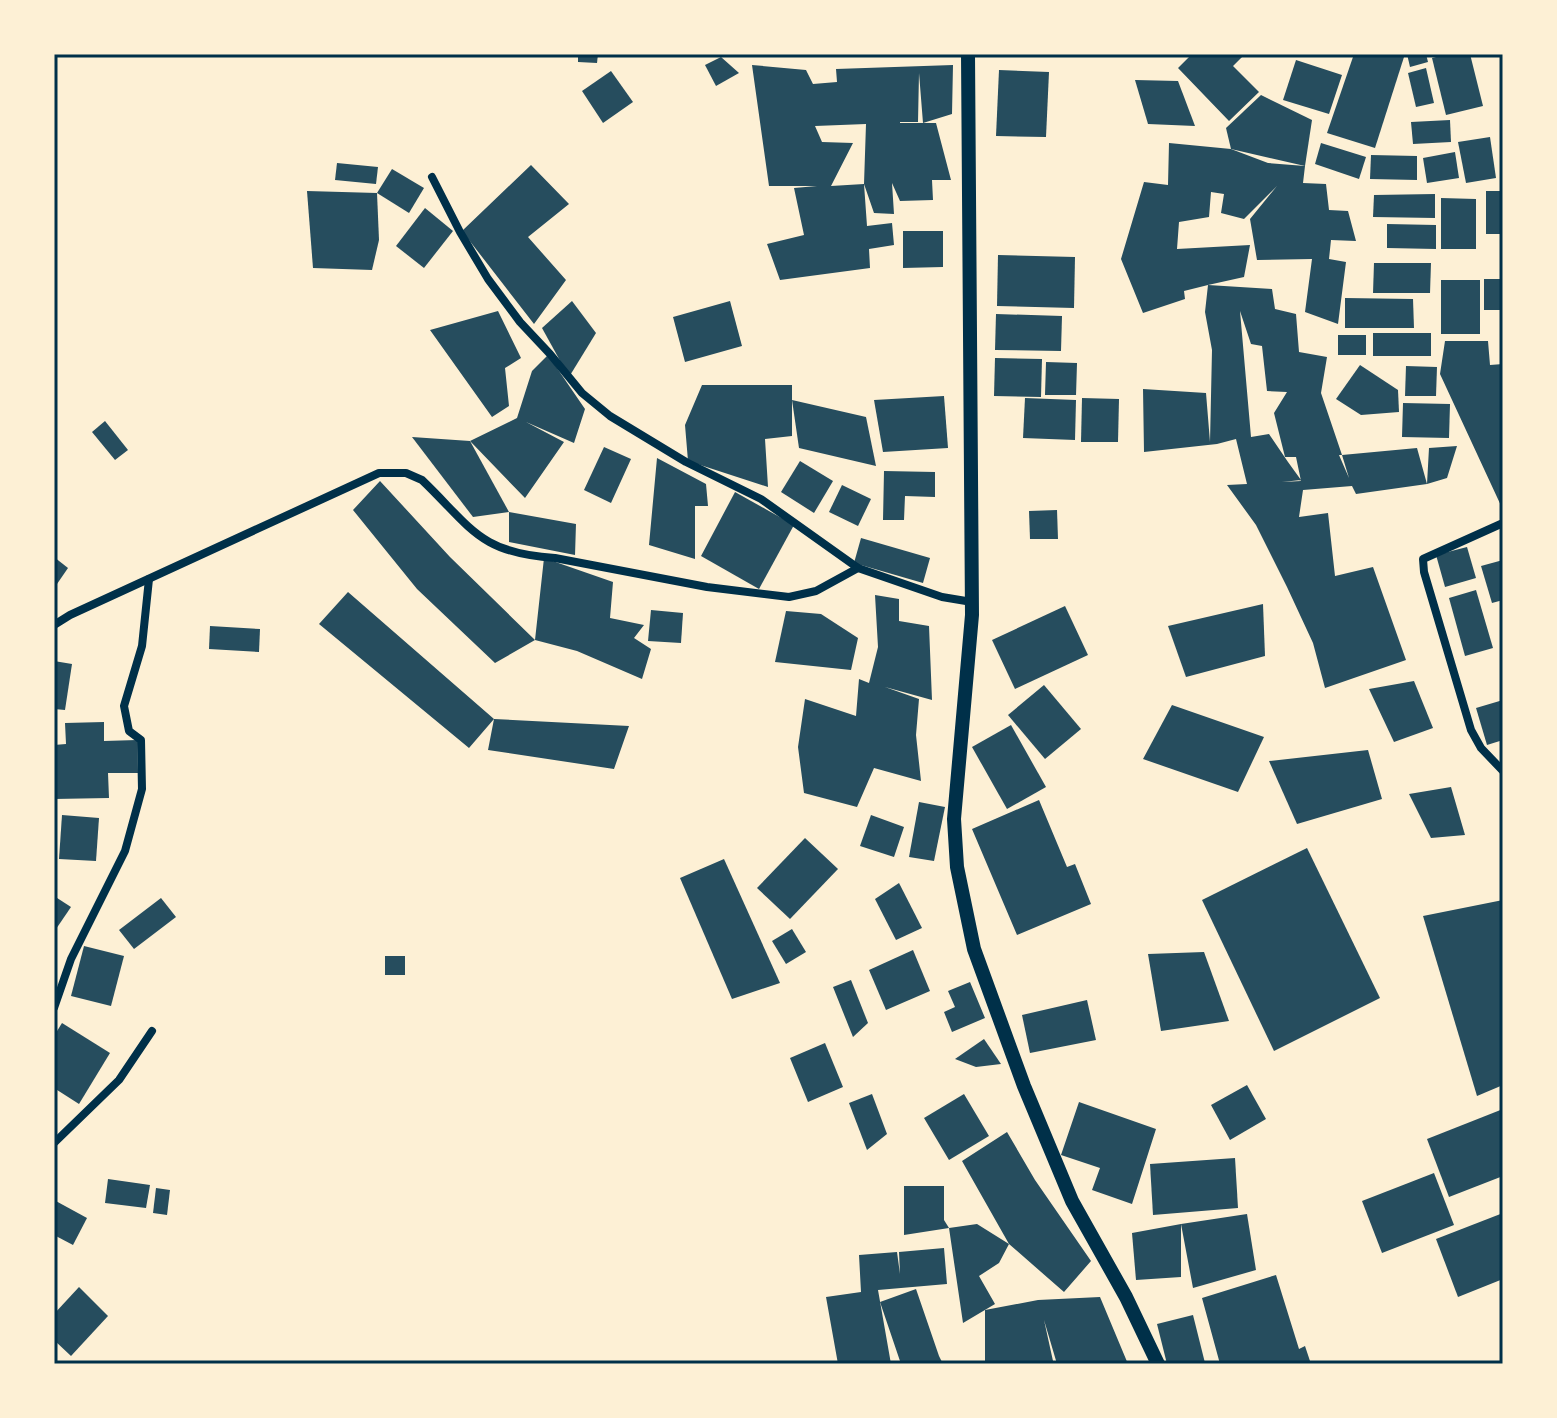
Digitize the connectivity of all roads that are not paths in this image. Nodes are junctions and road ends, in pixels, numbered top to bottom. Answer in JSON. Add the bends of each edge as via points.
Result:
{"nodes":[{"id":1,"x":968,"y":54,"type":"edge"},
{"id":2,"x":432,"y":177,"type":"dead end"},
{"id":3,"x":1503,"y":523,"type":"edge"},
{"id":4,"x":858,"y":568,"type":"junction"},
{"id":5,"x":149,"y":579,"type":"junction"},
{"id":6,"x":972,"y":602,"type":"junction"},
{"id":7,"x":54,"y":625,"type":"edge"},
{"id":8,"x":1503,"y":771,"type":"edge"},
{"id":9,"x":54,"y":1008,"type":"edge"},
{"id":10,"x":152,"y":1031,"type":"dead end"},
{"id":11,"x":54,"y":1143,"type":"edge"},
{"id":12,"x":1158,"y":1364,"type":"edge"}],
"edges":[{"from":1,"to":6,"type":"street"},
{"from":2,"to":4,"type":"street","via":[[488,279],[582,393],[686,462],[761,499]]},
{"from":3,"to":8,"type":"street","via":[[1423,559],[1471,730]]},
{"from":4,"to":5,"type":"street","via":[[816,591],[789,597],[534,557],[484,540],[422,480],[394,472],[379,473]]},
{"from":4,"to":6,"type":"street"},
{"from":5,"to":7,"type":"street"},
{"from":5,"to":9,"type":"street","via":[[142,646],[124,706],[129,731],[141,740],[142,789],[125,851],[71,959]]},
{"from":6,"to":12,"type":"street","via":[[954,819],[959,878],[974,949],[1072,1201]]},
{"from":10,"to":11,"type":"street","via":[[119,1080]]}]}
